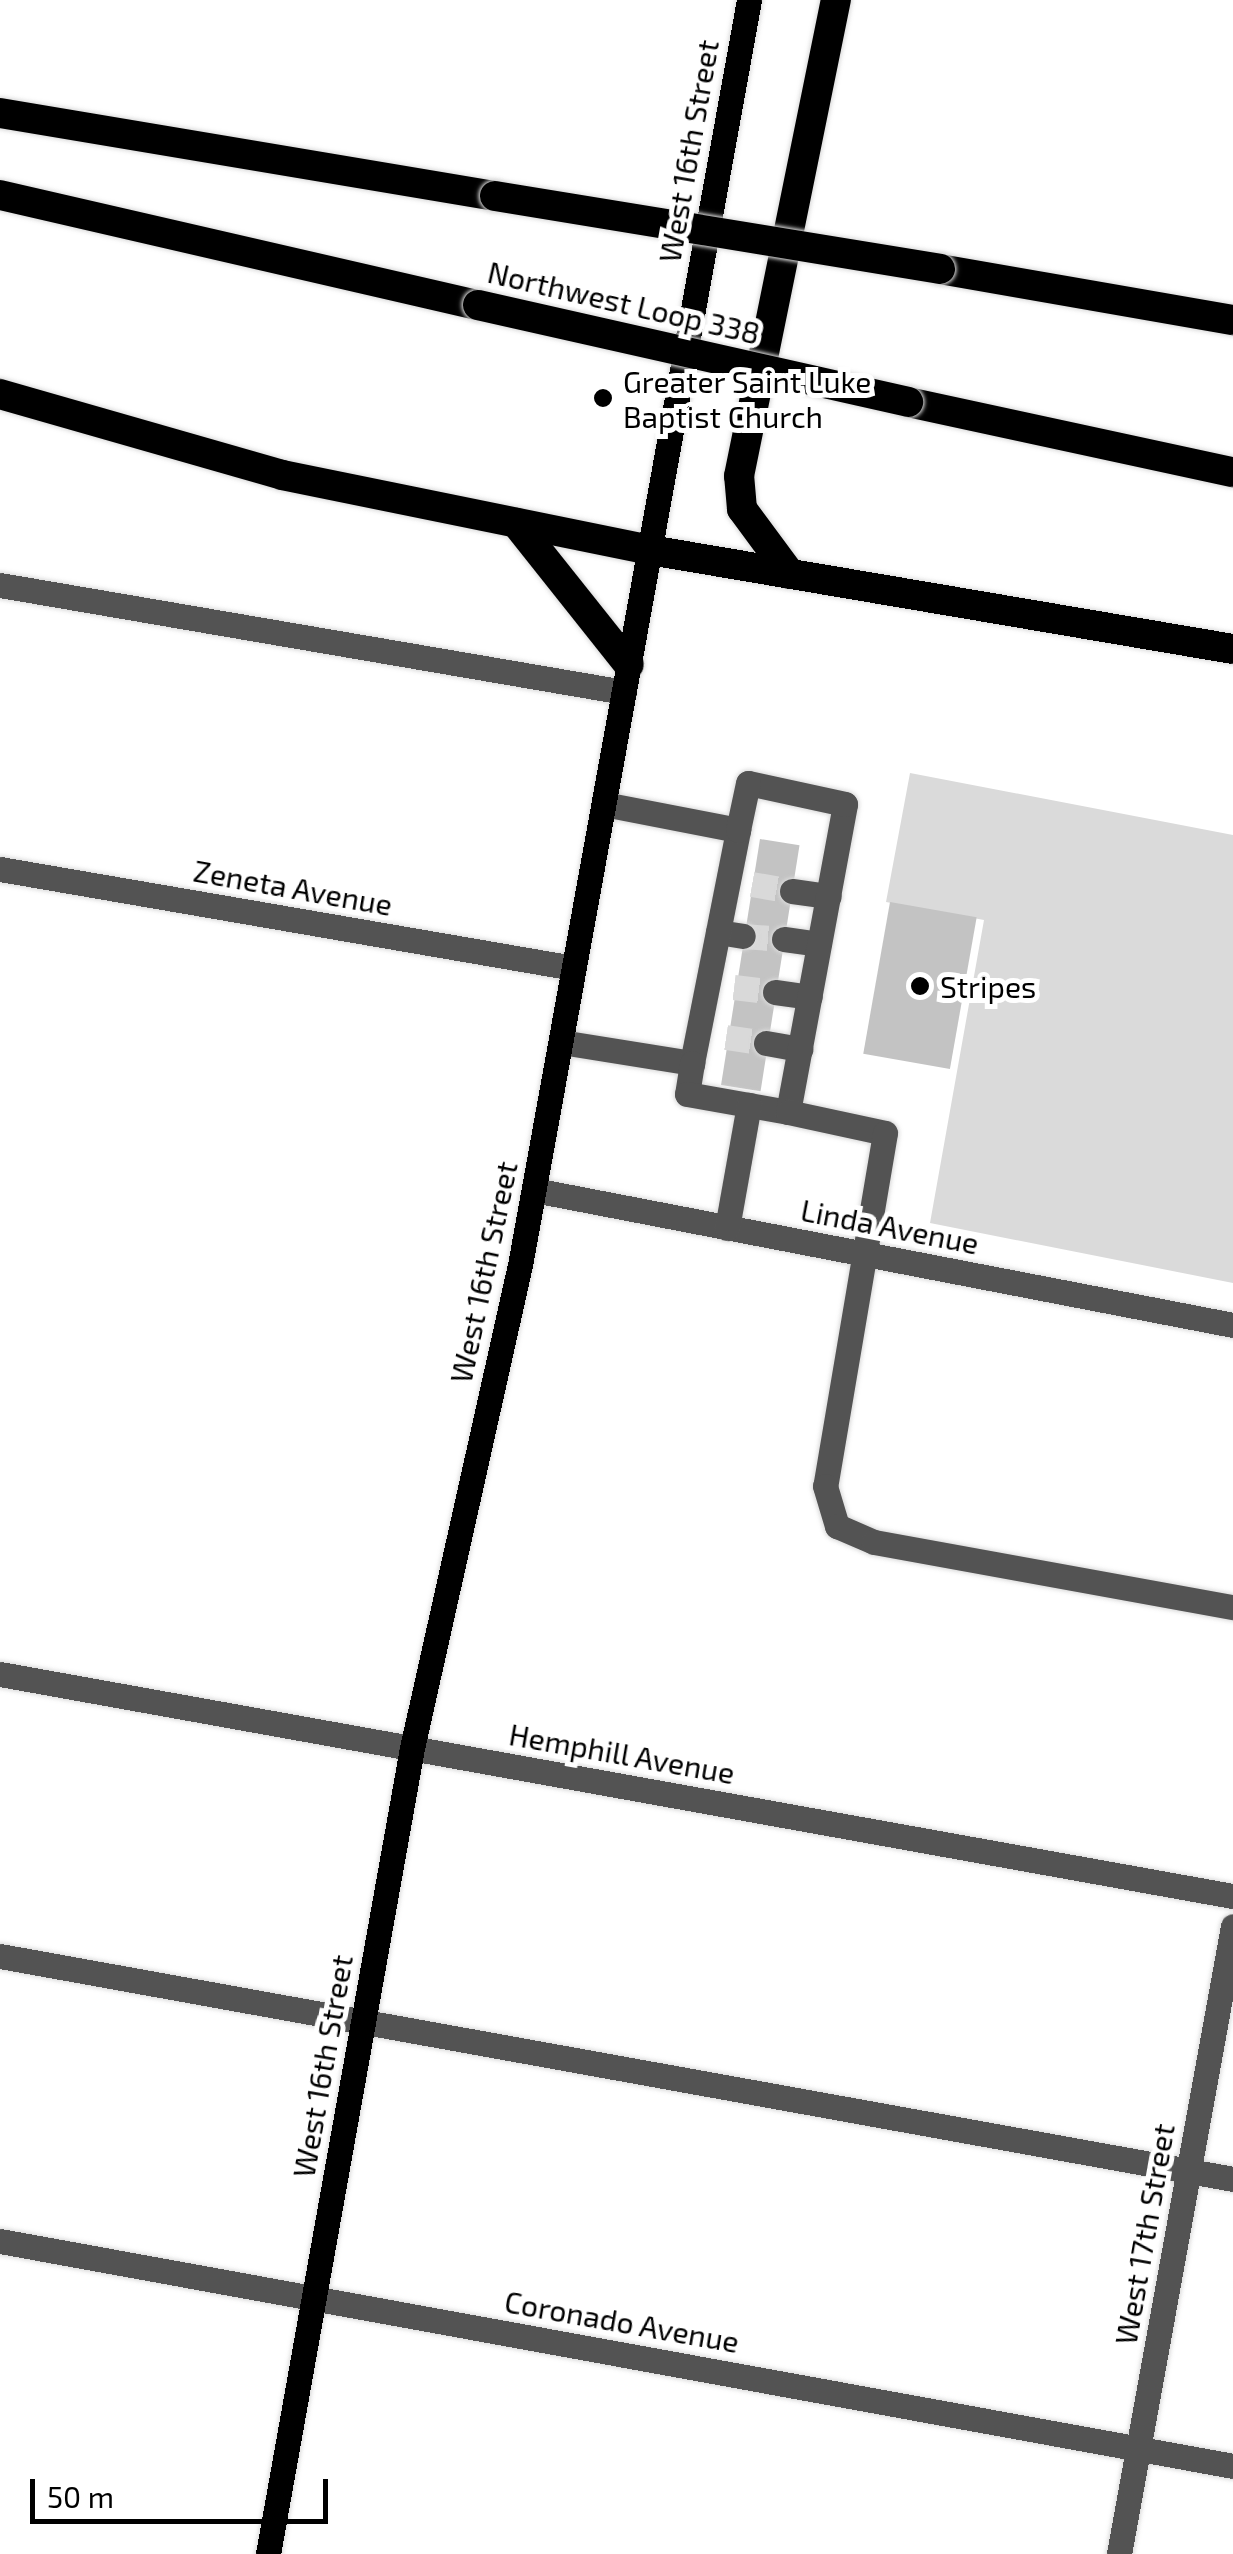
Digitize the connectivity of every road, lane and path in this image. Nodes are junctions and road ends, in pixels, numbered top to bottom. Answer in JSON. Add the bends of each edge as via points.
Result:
{"nodes":[{"id":1,"x":749,"y":0,"type":"edge"},
{"id":2,"x":836,"y":0,"type":"edge"},
{"id":3,"x":0,"y":113,"type":"edge"},
{"id":4,"x":0,"y":195,"type":"edge"},
{"id":5,"x":1233,"y":320,"type":"edge"},
{"id":6,"x":0,"y":394,"type":"edge"},
{"id":7,"x":1233,"y":472,"type":"edge"},
{"id":8,"x":516,"y":522,"type":"junction"},
{"id":9,"x":650,"y":550,"type":"junction"},
{"id":10,"x":790,"y":574,"type":"junction"},
{"id":11,"x":0,"y":585,"type":"edge"},
{"id":12,"x":1233,"y":649,"type":"edge"},
{"id":13,"x":627,"y":679,"type":"junction"},
{"id":14,"x":604,"y":804,"type":"junction"},
{"id":15,"x":738,"y":830,"type":"junction"},
{"id":16,"x":0,"y":870,"type":"edge"},
{"id":17,"x":792,"y":891,"type":"tunnel mouth"},
{"id":18,"x":829,"y":896,"type":"junction"},
{"id":19,"x":784,"y":939,"type":"tunnel mouth"},
{"id":20,"x":820,"y":944,"type":"junction"},
{"id":21,"x":574,"y":968,"type":"junction"},
{"id":22,"x":708,"y":984,"type":"junction"},
{"id":23,"x":734,"y":987,"type":"tunnel mouth"},
{"id":24,"x":775,"y":992,"type":"tunnel mouth"},
{"id":25,"x":810,"y":996,"type":"junction"},
{"id":26,"x":699,"y":1032,"type":"junction"},
{"id":27,"x":726,"y":1037,"type":"tunnel mouth"},
{"id":28,"x":561,"y":1042,"type":"junction"},
{"id":29,"x":766,"y":1042,"type":"tunnel mouth"},
{"id":30,"x":800,"y":1048,"type":"junction"},
{"id":31,"x":692,"y":1063,"type":"junction"},
{"id":32,"x":749,"y":1105,"type":"junction"},
{"id":33,"x":788,"y":1112,"type":"junction"},
{"id":34,"x":534,"y":1190,"type":"junction"},
{"id":35,"x":727,"y":1228,"type":"junction"},
{"id":36,"x":862,"y":1254,"type":"junction"},
{"id":37,"x":1233,"y":1325,"type":"edge"},
{"id":38,"x":1233,"y":1608,"type":"edge"},
{"id":39,"x":0,"y":1674,"type":"edge"},
{"id":40,"x":412,"y":1748,"type":"junction"},
{"id":41,"x":1233,"y":1896,"type":"edge"},
{"id":42,"x":1233,"y":1926,"type":"edge"},
{"id":43,"x":0,"y":1956,"type":"edge"},
{"id":44,"x":362,"y":2022,"type":"junction"},
{"id":45,"x":1188,"y":2171,"type":"junction"},
{"id":46,"x":1233,"y":2179,"type":"edge"},
{"id":47,"x":0,"y":2240,"type":"edge"},
{"id":48,"x":313,"y":2298,"type":"junction"},
{"id":49,"x":1138,"y":2448,"type":"junction"},
{"id":50,"x":1233,"y":2466,"type":"edge"},
{"id":51,"x":268,"y":2554,"type":"edge"},
{"id":52,"x":1118,"y":2554,"type":"edge"}],
"edges":[{"from":1,"to":9,"type":"main road","name":"West 16th Street"},
{"from":2,"to":10,"type":"highway","via":[[739,476],[742,509]]},
{"from":3,"to":5,"type":"highway","bridge":true},
{"from":4,"to":7,"type":"highway","name":"Northwest Loop 338","bridge":true},
{"from":6,"to":8,"type":"highway","via":[[282,475]]},
{"from":8,"to":9,"type":"highway"},
{"from":8,"to":13,"type":"highway"},
{"from":9,"to":10,"type":"highway"},
{"from":9,"to":13,"type":"main road","name":"West 16th Street"},
{"from":10,"to":12,"type":"highway"},
{"from":11,"to":13,"type":"street"},
{"from":13,"to":14,"type":"main road","name":"West 16th Street"},
{"from":14,"to":15,"type":"street"},
{"from":14,"to":21,"type":"main road","name":"West 16th Street"},
{"from":15,"to":18,"type":"street","via":[[748,782],[845,804]]},
{"from":15,"to":22,"type":"street","via":[[740,881],[731,934]]},
{"from":16,"to":21,"type":"street","name":"Zeneta Avenue"},
{"from":17,"to":18,"type":"street"},
{"from":18,"to":20,"type":"street"},
{"from":19,"to":20,"type":"street"},
{"from":20,"to":25,"type":"street"},
{"from":21,"to":28,"type":"main road","name":"West 16th Street"},
{"from":22,"to":23,"type":"street"},
{"from":22,"to":26,"type":"street"},
{"from":24,"to":25,"type":"street"},
{"from":25,"to":30,"type":"street"},
{"from":26,"to":27,"type":"street"},
{"from":26,"to":31,"type":"street"},
{"from":28,"to":31,"type":"street"},
{"from":28,"to":34,"type":"main road","name":"West 16th Street"},
{"from":29,"to":30,"type":"street"},
{"from":30,"to":33,"type":"street"},
{"from":31,"to":32,"type":"street","via":[[686,1094]]},
{"from":32,"to":33,"type":"street"},
{"from":32,"to":35,"type":"street"},
{"from":33,"to":36,"type":"street","via":[[885,1133]]},
{"from":34,"to":35,"type":"street","name":"Linda Avenue"},
{"from":34,"to":40,"type":"main road","name":"West 16th Street"},
{"from":35,"to":36,"type":"street","name":"Linda Avenue"},
{"from":36,"to":37,"type":"street","name":"Linda Avenue"},
{"from":36,"to":38,"type":"street","via":[[825,1486],[838,1526],[874,1542]]},
{"from":39,"to":40,"type":"street","name":"Hemphill Avenue"},
{"from":40,"to":41,"type":"street","name":"Hemphill Avenue"},
{"from":40,"to":44,"type":"main road","name":"West 16th Street"},
{"from":42,"to":45,"type":"street","name":"West 17th Street"},
{"from":43,"to":44,"type":"street"},
{"from":44,"to":45,"type":"street"},
{"from":44,"to":48,"type":"main road","name":"West 16th Street"},
{"from":45,"to":46,"type":"street"},
{"from":45,"to":49,"type":"street","name":"West 17th Street"},
{"from":47,"to":48,"type":"street","name":"Coronado Avenue"},
{"from":48,"to":49,"type":"street","name":"Coronado Avenue"},
{"from":48,"to":51,"type":"main road","name":"West 16th Street"},
{"from":49,"to":50,"type":"street","name":"Coronado Avenue"},
{"from":49,"to":52,"type":"street","name":"West 17th Street"}]}
